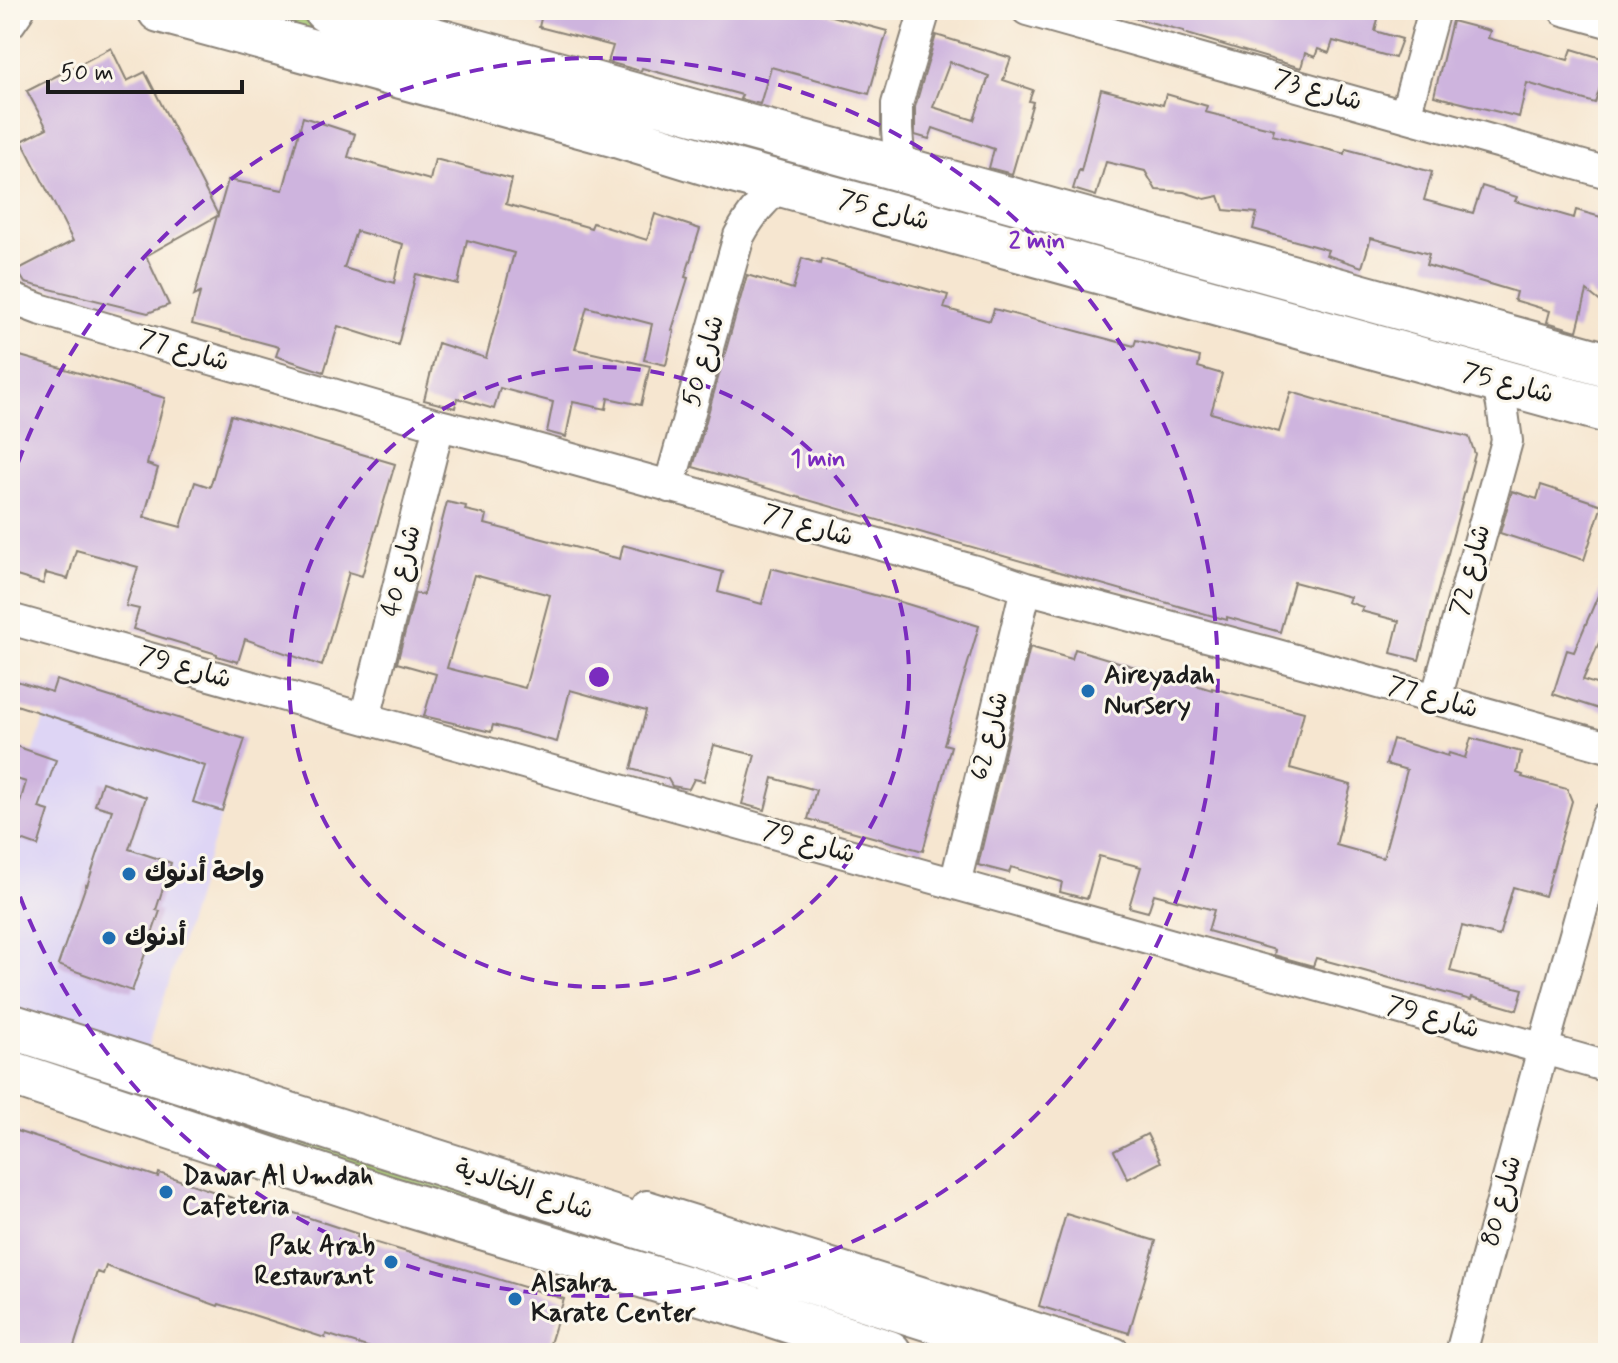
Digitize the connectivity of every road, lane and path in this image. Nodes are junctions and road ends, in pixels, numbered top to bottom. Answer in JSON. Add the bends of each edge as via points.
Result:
{"nodes":[{"id":1,"x":19,"y":10,"type":"edge"},
{"id":2,"x":160,"y":10,"type":"edge"},
{"id":3,"x":925,"y":10,"type":"edge"},
{"id":4,"x":1027,"y":10,"type":"edge"},
{"id":5,"x":1434,"y":10,"type":"edge"},
{"id":6,"x":1564,"y":10,"type":"edge"},
{"id":7,"x":348,"y":13,"type":"edge"},
{"id":8,"x":403,"y":21,"type":"edge"},
{"id":9,"x":1608,"y":22,"type":"edge"},
{"id":10,"x":10,"y":23,"type":"edge"},
{"id":11,"x":897,"y":104,"type":"junction"},
{"id":12,"x":1405,"y":116,"type":"junction"},
{"id":13,"x":857,"y":156,"type":"junction"},
{"id":14,"x":900,"y":169,"type":"junction"},
{"id":15,"x":730,"y":170,"type":"junction"},
{"id":16,"x":1608,"y":173,"type":"edge"},
{"id":17,"x":790,"y":186,"type":"junction"},
{"id":18,"x":739,"y":236,"type":"junction"},
{"id":19,"x":10,"y":298,"type":"edge"},
{"id":20,"x":1603,"y":364,"type":"edge"},
{"id":21,"x":1497,"y":381,"type":"junction"},
{"id":22,"x":1556,"y":397,"type":"junction"},
{"id":23,"x":1608,"y":411,"type":"edge"},
{"id":24,"x":439,"y":425,"type":"junction"},
{"id":25,"x":1507,"y":441,"type":"junction"},
{"id":26,"x":669,"y":487,"type":"junction"},
{"id":27,"x":1026,"y":588,"type":"junction"},
{"id":28,"x":10,"y":619,"type":"edge"},
{"id":29,"x":1436,"y":699,"type":"junction"},
{"id":30,"x":365,"y":718,"type":"junction"},
{"id":31,"x":1608,"y":747,"type":"edge"},
{"id":32,"x":1608,"y":816,"type":"edge"},
{"id":33,"x":955,"y":884,"type":"junction"},
{"id":34,"x":10,"y":1026,"type":"edge"},
{"id":35,"x":1543,"y":1049,"type":"junction"},
{"id":36,"x":166,"y":1054,"type":"dead end"},
{"id":37,"x":1608,"y":1067,"type":"edge"},
{"id":38,"x":10,"y":1073,"type":"edge"},
{"id":39,"x":1036,"y":1345,"type":"edge"},
{"id":40,"x":889,"y":1353,"type":"edge"},
{"id":41,"x":1115,"y":1353,"type":"edge"},
{"id":42,"x":1461,"y":1353,"type":"edge"}],
"edges":[{"from":1,"to":10,"type":"street"},
{"from":2,"to":15,"type":"street","name":"شارع 75"},
{"from":3,"to":11,"type":"street"},
{"from":4,"to":12,"type":"street","name":"شارع 73"},
{"from":5,"to":12,"type":"street"},
{"from":6,"to":9,"type":"street"},
{"from":7,"to":8,"type":"street","name":"شارع 75"},
{"from":8,"to":13,"type":"street","name":"شارع 75"},
{"from":11,"to":13,"type":"street"},
{"from":11,"to":14,"type":"street"},
{"from":12,"to":16,"type":"street","name":"شارع 73"},
{"from":13,"to":14,"type":"street","name":"شارع 75"},
{"from":14,"to":17,"type":"street","via":[[891,181],[876,186],[824,175]]},
{"from":14,"to":20,"type":"street","name":"شارع 75"},
{"from":15,"to":17,"type":"street","name":"شارع 75"},
{"from":15,"to":18,"type":"street","name":"شارع 50"},
{"from":17,"to":18,"type":"street","name":"شارع 50","via":[[772,192]]},
{"from":17,"to":21,"type":"street","name":"شارع 75"},
{"from":18,"to":26,"type":"street","name":"شارع 50"},
{"from":19,"to":24,"type":"street","name":"شارع 77"},
{"from":20,"to":21,"type":"street","via":[[1575,373],[1516,364]]},
{"from":21,"to":22,"type":"street","name":"شارع 75"},
{"from":21,"to":25,"type":"street","name":"شارع 72"},
{"from":22,"to":23,"type":"street","name":"شارع 75"},
{"from":22,"to":25,"type":"street","name":"شارع 72","via":[[1528,416]]},
{"from":24,"to":26,"type":"street","name":"شارع 77"},
{"from":24,"to":30,"type":"street","name":"شارع 40"},
{"from":25,"to":29,"type":"street","name":"شارع 72"},
{"from":26,"to":27,"type":"street","name":"شارع 77"},
{"from":27,"to":29,"type":"street","name":"شارع 77"},
{"from":27,"to":33,"type":"street","name":"شارع 62"},
{"from":28,"to":30,"type":"street","name":"شارع 79"},
{"from":29,"to":31,"type":"street","name":"شارع 77"},
{"from":30,"to":33,"type":"street","name":"شارع 79"},
{"from":32,"to":35,"type":"street","name":"شارع 80"},
{"from":33,"to":35,"type":"street","name":"شارع 79"},
{"from":34,"to":39,"type":"street","name":"شارع الخالدية"},
{"from":35,"to":37,"type":"street","name":"شارع 79"},
{"from":35,"to":42,"type":"street","name":"شارع 80"},
{"from":36,"to":39,"type":"street","via":[[893,1282]]},
{"from":38,"to":40,"type":"street","name":"شارع الخالدية","via":[[386,1198]]},
{"from":39,"to":41,"type":"street"}]}
